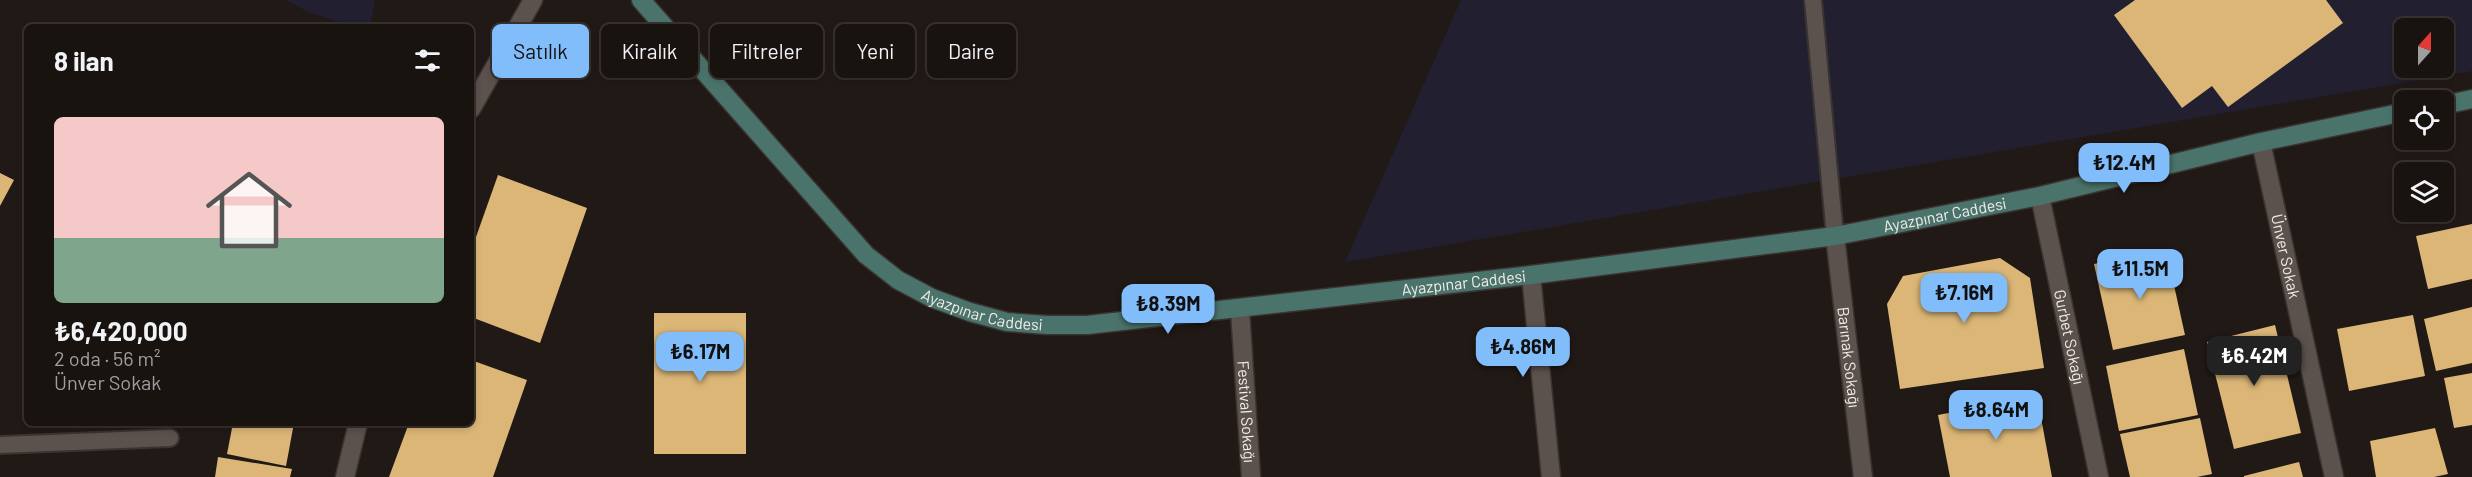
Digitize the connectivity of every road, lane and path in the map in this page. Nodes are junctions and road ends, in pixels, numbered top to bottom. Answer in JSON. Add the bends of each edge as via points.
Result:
{"nodes":[{"id":1,"x":533,"y":0,"type":"edge"},
{"id":2,"x":641,"y":0,"type":"edge"},
{"id":3,"x":1813,"y":0,"type":"edge"},
{"id":4,"x":2472,"y":99,"type":"edge"},
{"id":5,"x":2454,"y":103,"type":"edge"},
{"id":6,"x":474,"y":104,"type":"edge"},
{"id":7,"x":2394,"y":114,"type":"edge"},
{"id":8,"x":2261,"y":142,"type":"junction"},
{"id":9,"x":2040,"y":196,"type":"junction"},
{"id":10,"x":1835,"y":236,"type":"junction"},
{"id":11,"x":1530,"y":275,"type":"junction"},
{"id":12,"x":1239,"y":310,"type":"junction"},
{"id":13,"x":357,"y":426,"type":"edge"},
{"id":14,"x":170,"y":438,"type":"dead end"},
{"id":15,"x":0,"y":445,"type":"edge"},
{"id":16,"x":345,"y":477,"type":"edge"},
{"id":17,"x":1251,"y":477,"type":"edge"},
{"id":18,"x":1551,"y":477,"type":"edge"},
{"id":19,"x":1863,"y":477,"type":"edge"},
{"id":20,"x":2099,"y":477,"type":"edge"},
{"id":21,"x":2334,"y":477,"type":"edge"}],
"edges":[{"from":1,"to":6,"type":"street"},
{"from":2,"to":12,"type":"street","name":"Ayazpınar Caddesi","via":[[866,255],[898,280],[932,298],[1007,322],[1047,325],[1087,325]]},
{"from":3,"to":10,"type":"lane"},
{"from":4,"to":5,"type":"street"},
{"from":7,"to":8,"type":"street","name":"Ayazpınar Caddesi"},
{"from":8,"to":9,"type":"street","name":"Ayazpınar Caddesi"},
{"from":8,"to":21,"type":"street","name":"Ünver Sokak"},
{"from":9,"to":10,"type":"street","name":"Ayazpınar Caddesi"},
{"from":9,"to":20,"type":"street","name":"Gurbet Sokağı"},
{"from":10,"to":11,"type":"street","name":"Ayazpınar Caddesi"},
{"from":10,"to":19,"type":"street","name":"Barınak Sokağı"},
{"from":11,"to":12,"type":"street","name":"Ayazpınar Caddesi"},
{"from":11,"to":18,"type":"street"},
{"from":12,"to":17,"type":"street","name":"Festival Sokağı"},
{"from":13,"to":16,"type":"street"},
{"from":14,"to":15,"type":"lane"}]}
